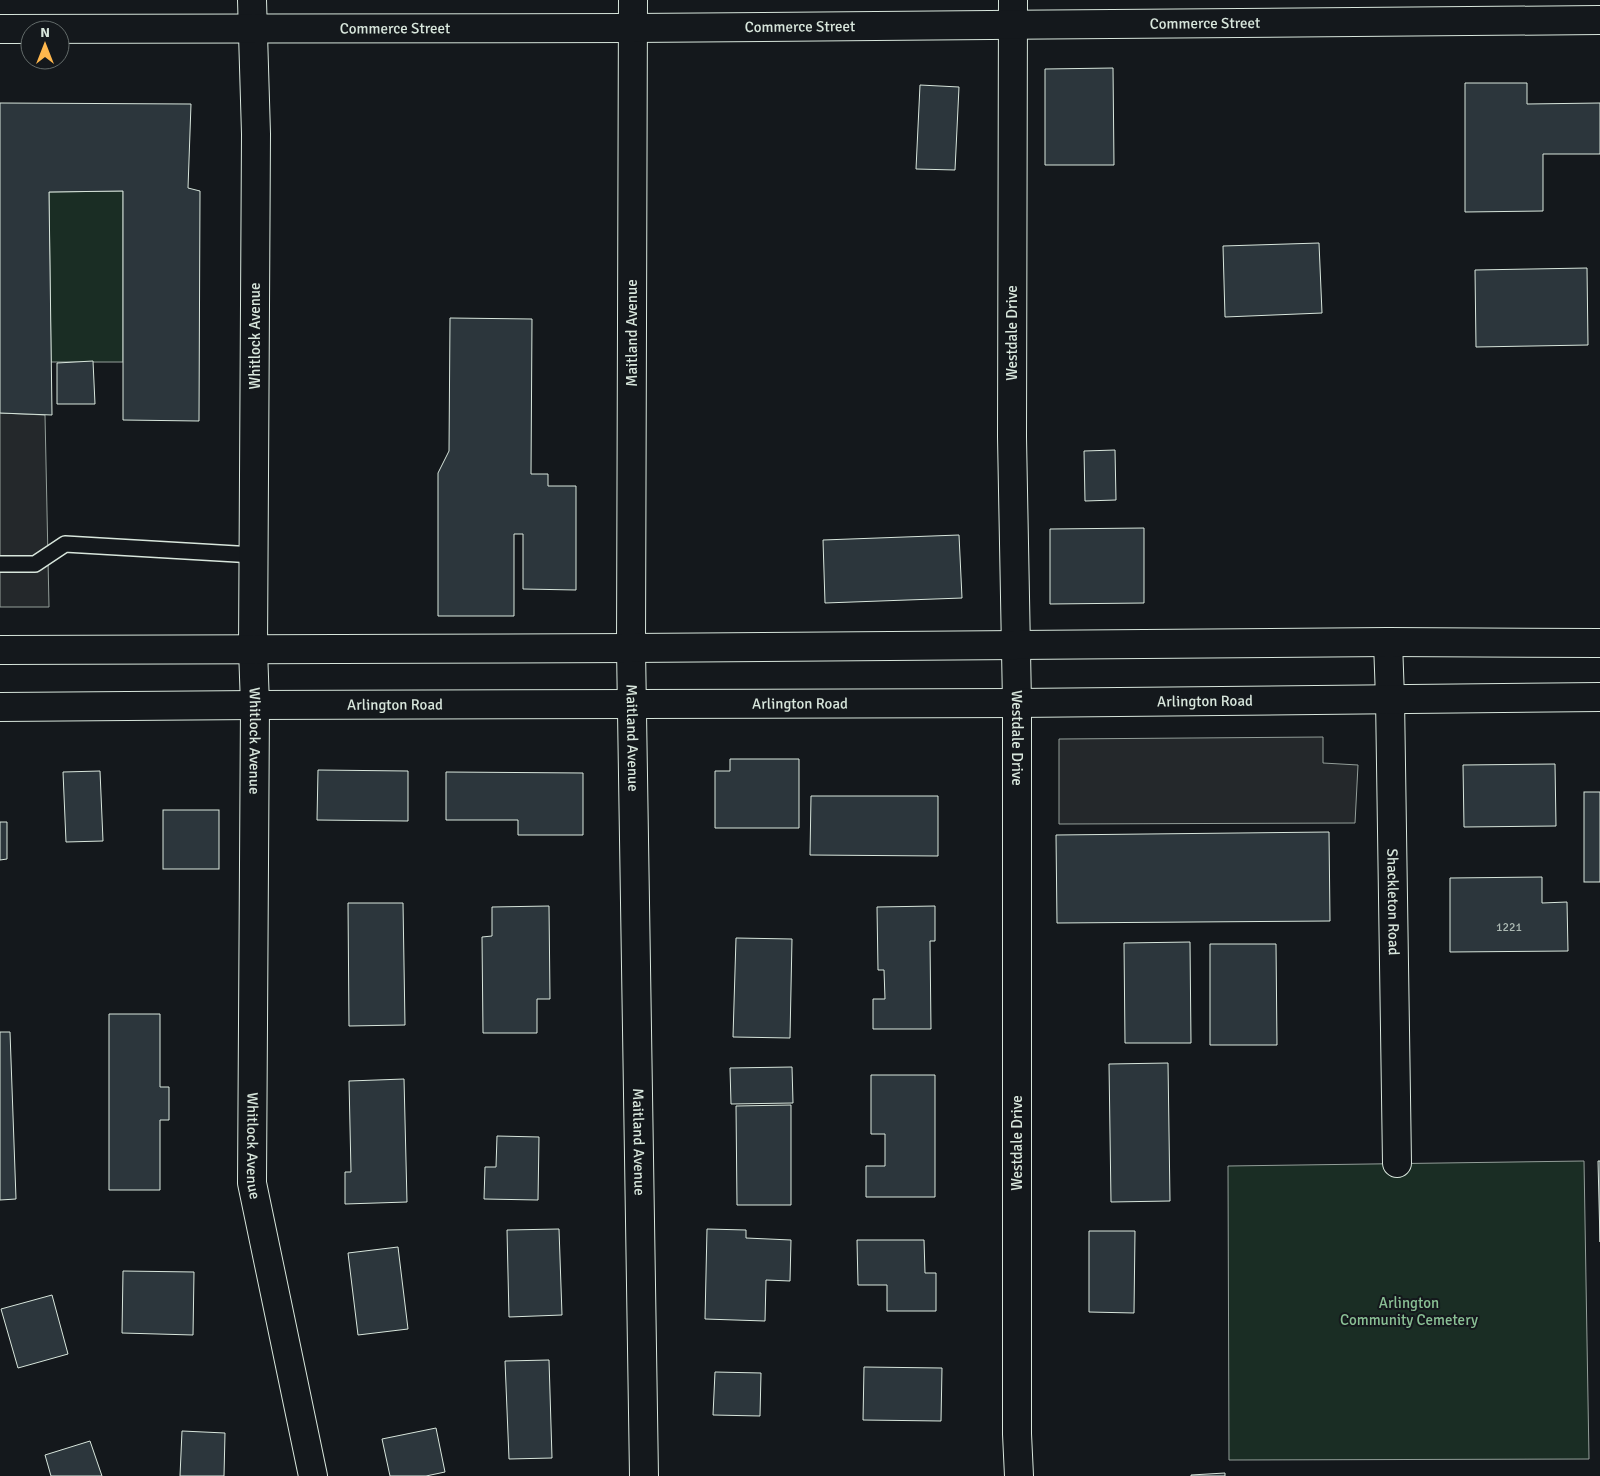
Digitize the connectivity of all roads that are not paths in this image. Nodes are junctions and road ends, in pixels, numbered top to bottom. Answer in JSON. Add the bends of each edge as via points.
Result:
{"nodes":[{"id":1,"x":252,"y":0,"type":"edge"},
{"id":2,"x":632,"y":0,"type":"edge"},
{"id":3,"x":1013,"y":12,"type":"edge"},
{"id":4,"x":1600,"y":20,"type":"edge"},
{"id":5,"x":252,"y":28,"type":"junction"},
{"id":6,"x":633,"y":28,"type":"junction"},
{"id":7,"x":0,"y":29,"type":"edge"},
{"id":8,"x":254,"y":555,"type":"junction"},
{"id":9,"x":0,"y":564,"type":"edge"},
{"id":10,"x":1388,"y":642,"type":"junction"},
{"id":11,"x":1600,"y":642,"type":"edge"},
{"id":12,"x":1016,"y":645,"type":"junction"},
{"id":13,"x":631,"y":648,"type":"junction"},
{"id":14,"x":253,"y":649,"type":"junction"},
{"id":15,"x":0,"y":650,"type":"edge"},
{"id":16,"x":1600,"y":697,"type":"edge"},
{"id":17,"x":1390,"y":698,"type":"junction"},
{"id":18,"x":1016,"y":703,"type":"junction"},
{"id":19,"x":633,"y":704,"type":"junction"},
{"id":20,"x":255,"y":705,"type":"junction"},
{"id":21,"x":0,"y":707,"type":"edge"},
{"id":22,"x":1397,"y":1163,"type":"dead end"},
{"id":23,"x":313,"y":1476,"type":"edge"},
{"id":24,"x":644,"y":1476,"type":"edge"},
{"id":25,"x":1019,"y":1476,"type":"edge"}],
"edges":[{"from":1,"to":5,"type":"street","name":"Whitlock Avenue"},
{"from":2,"to":6,"type":"street","name":"Maitland Avenue"},
{"from":3,"to":4,"type":"street","name":"Commerce Street"},
{"from":3,"to":6,"type":"street","name":"Commerce Street"},
{"from":3,"to":12,"type":"street","name":"Westdale Drive","via":[[1012,437]]},
{"from":5,"to":6,"type":"street","name":"Commerce Street"},
{"from":5,"to":7,"type":"street","name":"Commerce Street"},
{"from":5,"to":8,"type":"street","name":"Whitlock Avenue","via":[[256,134]]},
{"from":6,"to":13,"type":"street","name":"Maitland Avenue"},
{"from":8,"to":9,"type":"lane","via":[[65,544],[35,564]]},
{"from":8,"to":14,"type":"street","name":"Whitlock Avenue"},
{"from":10,"to":11,"type":"street"},
{"from":10,"to":12,"type":"street"},
{"from":10,"to":17,"type":"street","name":"Shackleton Road"},
{"from":12,"to":13,"type":"street"},
{"from":12,"to":18,"type":"street","name":"Westdale Drive"},
{"from":13,"to":14,"type":"street"},
{"from":13,"to":19,"type":"street","name":"Maitland Avenue"},
{"from":14,"to":15,"type":"street"},
{"from":14,"to":20,"type":"street","name":"Whitlock Avenue"},
{"from":16,"to":17,"type":"street","name":"Arlington Road"},
{"from":17,"to":18,"type":"street","name":"Arlington Road"},
{"from":17,"to":22,"type":"street","name":"Shackleton Road"},
{"from":18,"to":19,"type":"street","name":"Arlington Road"},
{"from":18,"to":25,"type":"street","name":"Westdale Drive","via":[[1016,1434]]},
{"from":19,"to":20,"type":"street","name":"Arlington Road"},
{"from":19,"to":24,"type":"street","name":"Maitland Avenue"},
{"from":20,"to":21,"type":"street","name":"Arlington Road"},
{"from":20,"to":23,"type":"street","name":"Whitlock Avenue","via":[[252,1183]]}]}
